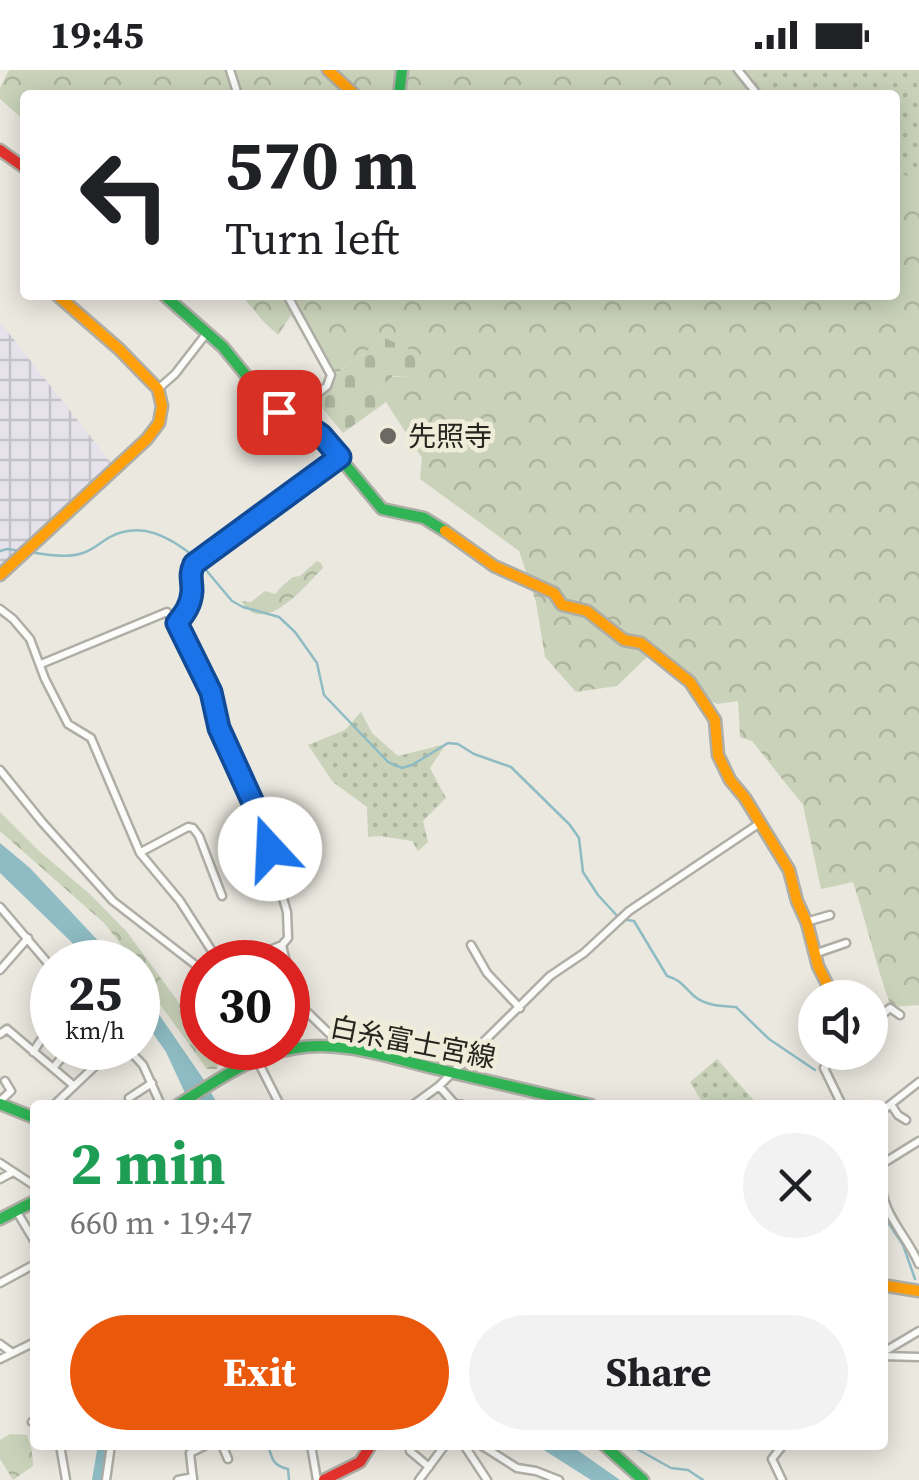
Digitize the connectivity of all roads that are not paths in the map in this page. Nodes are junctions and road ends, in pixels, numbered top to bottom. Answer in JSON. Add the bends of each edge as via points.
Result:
{"nodes":[{"id":1,"x":328,"y":70,"type":"edge"},
{"id":2,"x":738,"y":70,"type":"edge"},
{"id":3,"x":350,"y":90,"type":"edge"},
{"id":4,"x":754,"y":90,"type":"edge"},
{"id":5,"x":63,"y":300,"type":"edge"},
{"id":6,"x":168,"y":300,"type":"edge"},
{"id":7,"x":290,"y":300,"type":"edge"},
{"id":8,"x":206,"y":334,"type":"junction"},
{"id":9,"x":158,"y":389,"type":"junction"},
{"id":10,"x":288,"y":418,"type":"junction"},
{"id":11,"x":340,"y":457,"type":"junction"},
{"id":12,"x":0,"y":575,"type":"edge"},
{"id":13,"x":0,"y":609,"type":"edge"},
{"id":14,"x":177,"y":623,"type":"junction"},
{"id":15,"x":40,"y":664,"type":"junction"},
{"id":16,"x":0,"y":770,"type":"edge"},
{"id":17,"x":774,"y":820,"type":"dead end"},
{"id":18,"x":761,"y":825,"type":"junction"},
{"id":19,"x":140,"y":853,"type":"junction"},
{"id":20,"x":222,"y":896,"type":"dead end"},
{"id":21,"x":0,"y":907,"type":"edge"},
{"id":22,"x":830,"y":915,"type":"dead end"},
{"id":23,"x":806,"y":922,"type":"junction"},
{"id":24,"x":28,"y":938,"type":"junction"},
{"id":25,"x":30,"y":940,"type":"edge"},
{"id":26,"x":205,"y":940,"type":"edge"},
{"id":27,"x":286,"y":940,"type":"edge"},
{"id":28,"x":846,"y":942,"type":"dead end"},
{"id":29,"x":472,"y":945,"type":"dead end"},
{"id":30,"x":180,"y":953,"type":"edge"},
{"id":31,"x":814,"y":954,"type":"junction"},
{"id":32,"x":0,"y":970,"type":"edge"},
{"id":33,"x":826,"y":980,"type":"edge"},
{"id":34,"x":520,"y":1008,"type":"junction"},
{"id":35,"x":888,"y":1010,"type":"edge"},
{"id":36,"x":310,"y":1015,"type":"edge"},
{"id":37,"x":900,"y":1015,"type":"dead end"},
{"id":38,"x":0,"y":1034,"type":"edge"},
{"id":39,"x":336,"y":1046,"type":"junction"},
{"id":40,"x":310,"y":1047,"type":"edge"},
{"id":41,"x":30,"y":1050,"type":"edge"},
{"id":42,"x":55,"y":1070,"type":"edge"},
{"id":43,"x":90,"y":1070,"type":"edge"},
{"id":44,"x":145,"y":1070,"type":"edge"},
{"id":45,"x":237,"y":1070,"type":"edge"},
{"id":46,"x":261,"y":1070,"type":"edge"},
{"id":47,"x":825,"y":1070,"type":"edge"},
{"id":48,"x":453,"y":1071,"type":"junction"},
{"id":49,"x":263,"y":1074,"type":"junction"},
{"id":50,"x":255,"y":1079,"type":"dead end"},
{"id":51,"x":4,"y":1082,"type":"dead end"},
{"id":52,"x":919,"y":1082,"type":"edge"},
{"id":53,"x":152,"y":1084,"type":"junction"},
{"id":54,"x":73,"y":1086,"type":"junction"},
{"id":55,"x":440,"y":1086,"type":"junction"},
{"id":56,"x":910,"y":1091,"type":"junction"},
{"id":57,"x":129,"y":1098,"type":"dead end"},
{"id":58,"x":919,"y":1098,"type":"edge"},
{"id":59,"x":59,"y":1100,"type":"edge"},
{"id":60,"x":158,"y":1100,"type":"edge"},
{"id":61,"x":186,"y":1100,"type":"edge"},
{"id":62,"x":276,"y":1100,"type":"edge"},
{"id":63,"x":420,"y":1100,"type":"edge"},
{"id":64,"x":452,"y":1100,"type":"edge"},
{"id":65,"x":571,"y":1100,"type":"edge"},
{"id":66,"x":840,"y":1100,"type":"edge"},
{"id":67,"x":0,"y":1102,"type":"edge"},
{"id":68,"x":892,"y":1106,"type":"junction"},
{"id":69,"x":888,"y":1108,"type":"edge"},
{"id":70,"x":30,"y":1116,"type":"edge"},
{"id":71,"x":906,"y":1120,"type":"dead end"},
{"id":72,"x":919,"y":1141,"type":"edge"},
{"id":73,"x":888,"y":1160,"type":"edge"},
{"id":74,"x":0,"y":1163,"type":"edge"},
{"id":75,"x":13,"y":1172,"type":"junction"},
{"id":76,"x":0,"y":1179,"type":"edge"},
{"id":77,"x":30,"y":1183,"type":"edge"},
{"id":78,"x":30,"y":1204,"type":"edge"},
{"id":79,"x":17,"y":1212,"type":"junction"},
{"id":80,"x":888,"y":1212,"type":"edge"},
{"id":81,"x":0,"y":1219,"type":"edge"},
{"id":82,"x":30,"y":1234,"type":"edge"},
{"id":83,"x":919,"y":1264,"type":"edge"},
{"id":84,"x":30,"y":1267,"type":"edge"},
{"id":85,"x":0,"y":1282,"type":"edge"},
{"id":86,"x":888,"y":1286,"type":"edge"},
{"id":87,"x":919,"y":1291,"type":"edge"},
{"id":88,"x":919,"y":1330,"type":"edge"},
{"id":89,"x":0,"y":1344,"type":"edge"},
{"id":90,"x":30,"y":1344,"type":"edge"},
{"id":91,"x":888,"y":1349,"type":"edge"},
{"id":92,"x":11,"y":1352,"type":"junction"},
{"id":93,"x":888,"y":1352,"type":"edge"},
{"id":94,"x":919,"y":1357,"type":"edge"},
{"id":95,"x":0,"y":1359,"type":"edge"},
{"id":96,"x":61,"y":1450,"type":"edge"},
{"id":97,"x":110,"y":1450,"type":"edge"},
{"id":98,"x":196,"y":1450,"type":"edge"},
{"id":99,"x":224,"y":1450,"type":"edge"},
{"id":100,"x":312,"y":1450,"type":"edge"},
{"id":101,"x":368,"y":1450,"type":"edge"},
{"id":102,"x":441,"y":1450,"type":"edge"},
{"id":103,"x":467,"y":1450,"type":"edge"},
{"id":104,"x":488,"y":1450,"type":"edge"},
{"id":105,"x":610,"y":1450,"type":"edge"},
{"id":106,"x":779,"y":1450,"type":"edge"},
{"id":107,"x":410,"y":1451,"type":"dead end"},
{"id":108,"x":228,"y":1460,"type":"dead end"},
{"id":109,"x":428,"y":1467,"type":"junction"},
{"id":110,"x":193,"y":1478,"type":"edge"},
{"id":111,"x":66,"y":1480,"type":"edge"},
{"id":112,"x":106,"y":1480,"type":"edge"},
{"id":113,"x":178,"y":1480,"type":"edge"},
{"id":114,"x":321,"y":1480,"type":"edge"},
{"id":115,"x":419,"y":1480,"type":"edge"},
{"id":116,"x":487,"y":1480,"type":"edge"},
{"id":117,"x":559,"y":1480,"type":"edge"},
{"id":118,"x":644,"y":1480,"type":"edge"},
{"id":119,"x":782,"y":1480,"type":"edge"}],
"edges":[{"from":1,"to":3,"type":"street"},
{"from":2,"to":4,"type":"street"},
{"from":5,"to":9,"type":"street"},
{"from":6,"to":8,"type":"street"},
{"from":7,"to":10,"type":"street","via":[[331,374],[327,386]]},
{"from":8,"to":9,"type":"street"},
{"from":8,"to":10,"type":"street"},
{"from":9,"to":12,"type":"street","via":[[158,423],[146,439]]},
{"from":10,"to":11,"type":"street","via":[[321,435]]},
{"from":11,"to":14,"type":"street","via":[[194,564],[190,606]]},
{"from":11,"to":18,"type":"street","via":[[382,508],[430,520],[494,566],[554,593],[562,605],[587,611],[672,665],[715,720],[718,755]]},
{"from":13,"to":15,"type":"street","via":[[30,639]]},
{"from":14,"to":15,"type":"street","via":[[166,612]]},
{"from":14,"to":27,"type":"street","via":[[260,818],[287,912]]},
{"from":15,"to":19,"type":"street","via":[[68,724],[91,738]]},
{"from":16,"to":30,"type":"street","via":[[113,900]]},
{"from":17,"to":18,"type":"street"},
{"from":18,"to":23,"type":"street","via":[[789,870]]},
{"from":18,"to":34,"type":"street","via":[[629,911]]},
{"from":19,"to":20,"type":"street","via":[[192,828]]},
{"from":19,"to":26,"type":"street"},
{"from":21,"to":24,"type":"street"},
{"from":22,"to":23,"type":"street"},
{"from":23,"to":31,"type":"street"},
{"from":24,"to":25,"type":"street"},
{"from":24,"to":32,"type":"street"},
{"from":28,"to":31,"type":"street"},
{"from":29,"to":34,"type":"street","via":[[487,973]]},
{"from":31,"to":33,"type":"street"},
{"from":34,"to":48,"type":"street"},
{"from":35,"to":37,"type":"street"},
{"from":36,"to":39,"type":"street"},
{"from":38,"to":41,"type":"street","via":[[6,1030]]},
{"from":39,"to":40,"type":"street","name":"白糸富士宮線"},
{"from":39,"to":48,"type":"street","name":"白糸富士宮線"},
{"from":42,"to":54,"type":"street"},
{"from":43,"to":54,"type":"street"},
{"from":44,"to":53,"type":"street"},
{"from":45,"to":61,"type":"street","name":"白糸富士宮線"},
{"from":46,"to":49,"type":"street"},
{"from":47,"to":66,"type":"street"},
{"from":48,"to":55,"type":"street"},
{"from":48,"to":65,"type":"street","name":"白糸富士宮線"},
{"from":49,"to":50,"type":"street"},
{"from":49,"to":62,"type":"street"},
{"from":51,"to":67,"type":"street","via":[[11,1091]]},
{"from":52,"to":56,"type":"street"},
{"from":53,"to":57,"type":"street"},
{"from":53,"to":60,"type":"street"},
{"from":54,"to":59,"type":"street"},
{"from":55,"to":63,"type":"street"},
{"from":55,"to":64,"type":"street"},
{"from":56,"to":58,"type":"street"},
{"from":56,"to":68,"type":"street"},
{"from":67,"to":70,"type":"street"},
{"from":68,"to":69,"type":"street"},
{"from":68,"to":71,"type":"street"},
{"from":72,"to":73,"type":"street"},
{"from":74,"to":75,"type":"street"},
{"from":75,"to":76,"type":"street"},
{"from":75,"to":77,"type":"street"},
{"from":78,"to":79,"type":"street"},
{"from":79,"to":81,"type":"street"},
{"from":79,"to":82,"type":"street"},
{"from":80,"to":83,"type":"street"},
{"from":84,"to":85,"type":"street"},
{"from":86,"to":87,"type":"street"},
{"from":88,"to":91,"type":"street"},
{"from":89,"to":92,"type":"street"},
{"from":90,"to":92,"type":"street"},
{"from":92,"to":95,"type":"street"},
{"from":93,"to":94,"type":"street"},
{"from":96,"to":111,"type":"street"},
{"from":97,"to":112,"type":"street"},
{"from":98,"to":110,"type":"street","via":[[190,1453]]},
{"from":99,"to":108,"type":"street"},
{"from":100,"to":114,"type":"street"},
{"from":101,"to":114,"type":"street","via":[[360,1462]]},
{"from":102,"to":109,"type":"street"},
{"from":103,"to":116,"type":"street"},
{"from":104,"to":117,"type":"street","via":[[516,1468]]},
{"from":105,"to":118,"type":"street"},
{"from":106,"to":119,"type":"street","via":[[772,1459]]},
{"from":107,"to":109,"type":"street"},
{"from":109,"to":115,"type":"street"},
{"from":110,"to":113,"type":"street"}]}
